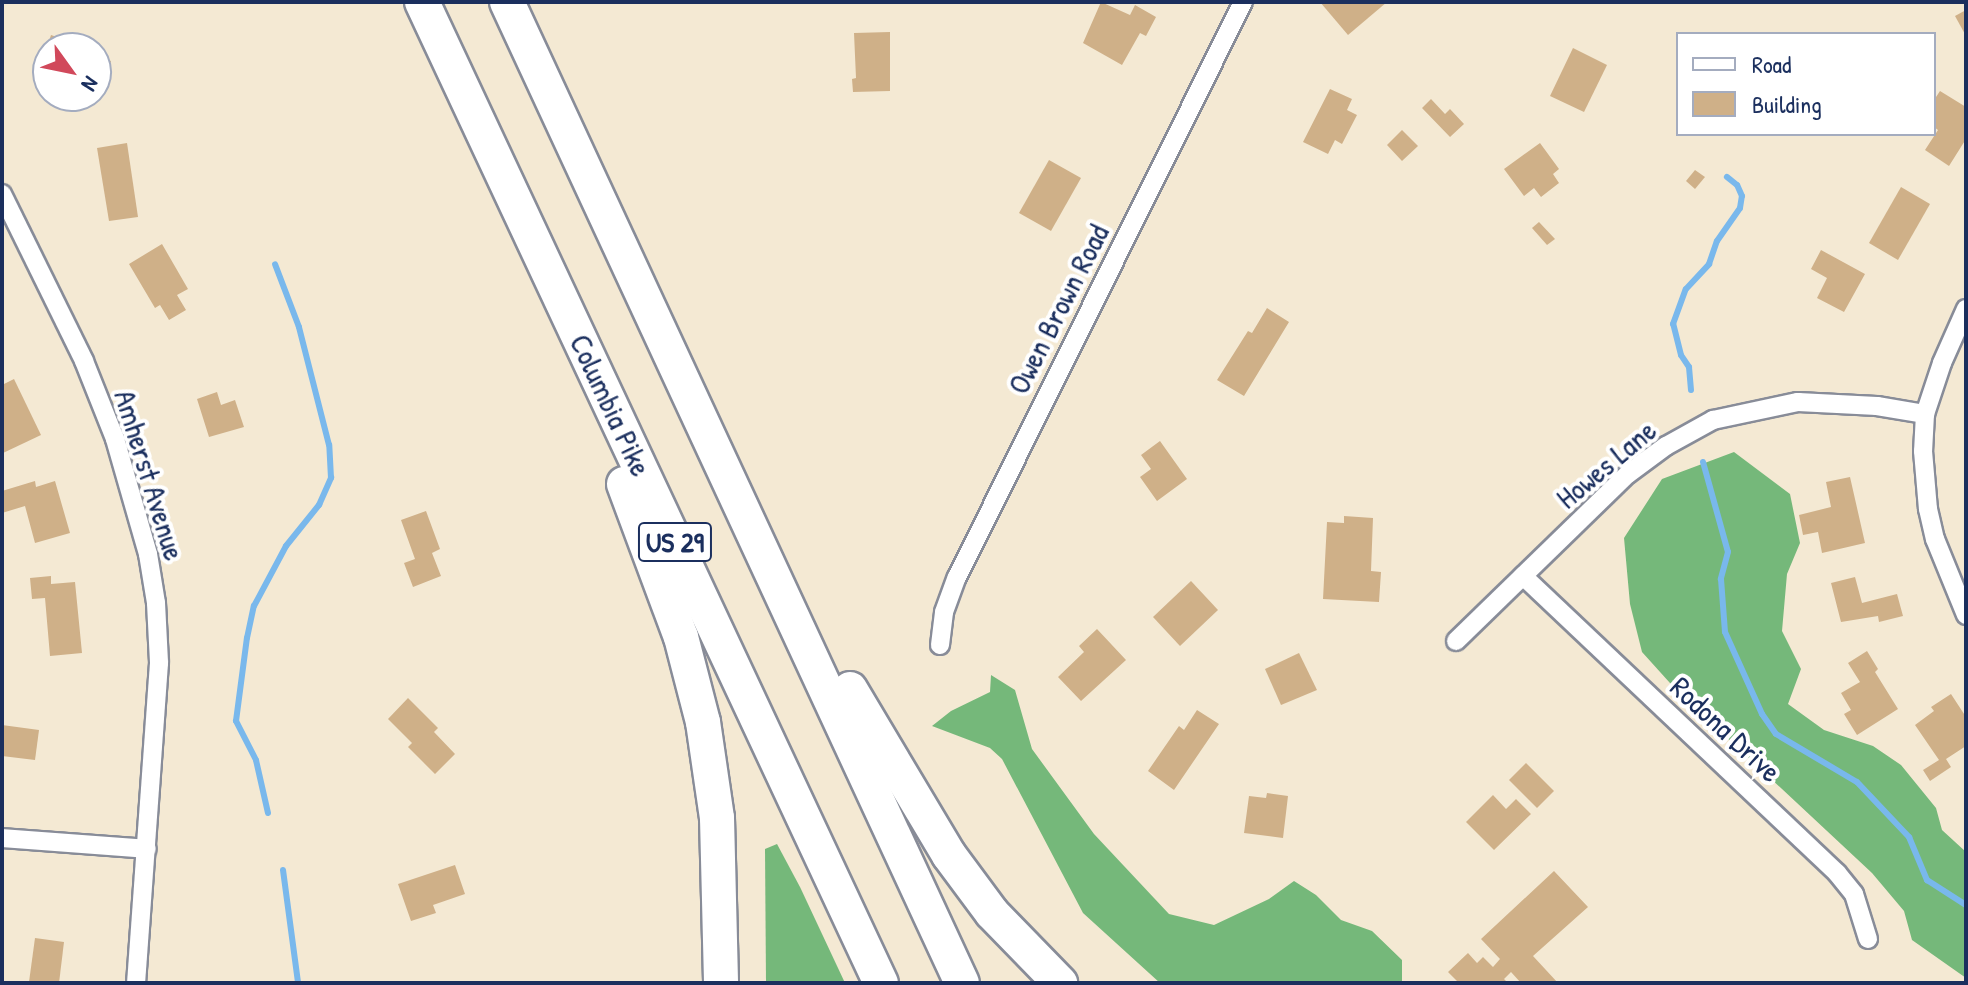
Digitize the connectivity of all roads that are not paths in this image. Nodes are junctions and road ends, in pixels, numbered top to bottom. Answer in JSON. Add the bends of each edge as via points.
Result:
{"nodes":[{"id":1,"x":422,"y":2,"type":"edge"},
{"id":2,"x":507,"y":2,"type":"edge"},
{"id":3,"x":1243,"y":2,"type":"edge"},
{"id":4,"x":468,"y":102,"type":"junction"},
{"id":5,"x":4,"y":202,"type":"edge"},
{"id":6,"x":1966,"y":309,"type":"edge"},
{"id":7,"x":1925,"y":414,"type":"junction"},
{"id":8,"x":720,"y":462,"type":"junction"},
{"id":9,"x":1523,"y":576,"type":"junction"},
{"id":10,"x":1966,"y":615,"type":"edge"},
{"id":11,"x":1456,"y":641,"type":"dead end"},
{"id":12,"x":940,"y":645,"type":"dead end"},
{"id":13,"x":2,"y":838,"type":"edge"},
{"id":14,"x":147,"y":849,"type":"junction"},
{"id":15,"x":1868,"y":939,"type":"dead end"},
{"id":16,"x":136,"y":983,"type":"edge"},
{"id":17,"x":721,"y":983,"type":"edge"},
{"id":18,"x":881,"y":983,"type":"edge"},
{"id":19,"x":962,"y":983,"type":"edge"},
{"id":20,"x":1060,"y":983,"type":"edge"}],
"edges":[{"from":1,"to":4,"type":"highway","name":"Columbia Pike","number":"US 29"},
{"from":2,"to":8,"type":"highway","number":"US 29"},
{"from":3,"to":12,"type":"street","name":"Owen Brown Road","via":[[957,577],[944,612]]},
{"from":4,"to":17,"type":"highway","via":[[653,554],[681,637],[703,722],[717,818]]},
{"from":4,"to":18,"type":"highway","name":"Columbia Pike","number":"US 29"},
{"from":5,"to":14,"type":"street","name":"Amherst Avenue","via":[[84,361],[115,439],[148,554],[159,663]]},
{"from":6,"to":7,"type":"street"},
{"from":7,"to":9,"type":"street","name":"Howes Lane","via":[[1798,402],[1713,420],[1628,474]]},
{"from":7,"to":10,"type":"street","via":[[1928,509]]},
{"from":8,"to":19,"type":"highway","number":"US 29"},
{"from":8,"to":20,"type":"highway","via":[[949,855],[992,913]]},
{"from":9,"to":11,"type":"street","name":"Howes Lane"},
{"from":9,"to":15,"type":"street","name":"Rodona Drive","via":[[1837,873],[1854,894]]},
{"from":13,"to":14,"type":"street"},
{"from":14,"to":16,"type":"street","name":"Amherst Avenue"}]}
